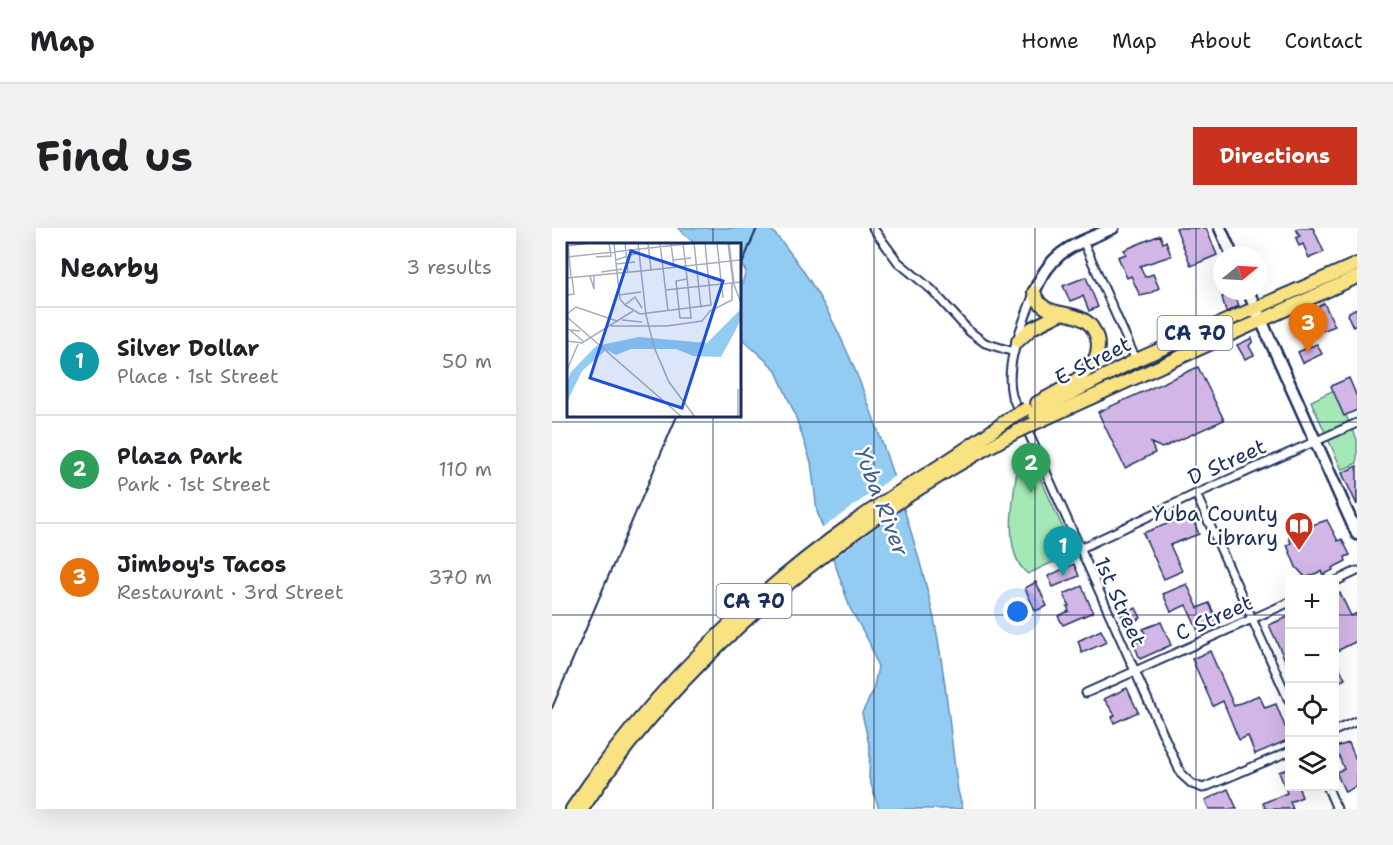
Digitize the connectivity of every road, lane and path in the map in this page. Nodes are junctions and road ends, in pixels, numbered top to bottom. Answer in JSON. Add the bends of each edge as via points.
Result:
{"nodes":[{"id":1,"x":873,"y":228,"type":"edge"},
{"id":2,"x":1113,"y":228,"type":"edge"},
{"id":3,"x":1220,"y":228,"type":"edge"},
{"id":4,"x":1083,"y":241,"type":"junction"},
{"id":5,"x":1228,"y":246,"type":"edge"},
{"id":6,"x":1357,"y":264,"type":"edge"},
{"id":7,"x":1357,"y":277,"type":"edge"},
{"id":8,"x":1034,"y":292,"type":"junction"},
{"id":9,"x":1252,"y":300,"type":"edge"},
{"id":10,"x":1255,"y":307,"type":"junction"},
{"id":11,"x":1060,"y":314,"type":"junction"},
{"id":12,"x":1261,"y":321,"type":"junction"},
{"id":13,"x":1016,"y":346,"type":"junction"},
{"id":14,"x":1136,"y":360,"type":"junction"},
{"id":15,"x":1030,"y":416,"type":"junction"},
{"id":16,"x":1357,"y":423,"type":"edge"},
{"id":17,"x":1315,"y":441,"type":"junction"},
{"id":18,"x":982,"y":445,"type":"junction"},
{"id":19,"x":1196,"y":494,"type":"junction"},
{"id":20,"x":1357,"y":534,"type":"edge"},
{"id":21,"x":1079,"y":549,"type":"junction"},
{"id":22,"x":1357,"y":571,"type":"edge"},
{"id":23,"x":1339,"y":580,"type":"edge"},
{"id":24,"x":1285,"y":604,"type":"edge"},
{"id":25,"x":1252,"y":619,"type":"junction"},
{"id":26,"x":1133,"y":672,"type":"junction"},
{"id":27,"x":1285,"y":692,"type":"edge"},
{"id":28,"x":1086,"y":693,"type":"dead end"},
{"id":29,"x":1357,"y":721,"type":"edge"},
{"id":30,"x":1339,"y":729,"type":"edge"},
{"id":31,"x":1285,"y":754,"type":"edge"},
{"id":32,"x":1329,"y":791,"type":"edge"},
{"id":33,"x":572,"y":809,"type":"edge"},
{"id":34,"x":582,"y":809,"type":"edge"},
{"id":35,"x":1337,"y":809,"type":"edge"}],
"edges":[{"from":1,"to":13,"type":"street","via":[[898,262],[932,290],[969,331],[985,343]]},
{"from":2,"to":4,"type":"street"},
{"from":3,"to":5,"type":"street"},
{"from":4,"to":8,"type":"street","via":[[1048,264]]},
{"from":4,"to":14,"type":"street"},
{"from":6,"to":10,"type":"highway","name":"E Street","number":"CA 70"},
{"from":7,"to":12,"type":"highway","name":"E Street","number":"CA 70"},
{"from":8,"to":11,"type":"highway","via":[[1046,309]]},
{"from":8,"to":13,"type":"street","name":"1st Street"},
{"from":9,"to":10,"type":"street"},
{"from":10,"to":12,"type":"street"},
{"from":10,"to":14,"type":"highway","name":"E Street","number":"CA 70"},
{"from":11,"to":13,"type":"highway","via":[[1032,328]]},
{"from":11,"to":15,"type":"highway","via":[[1081,318],[1092,327],[1098,340],[1096,356],[1082,375]]},
{"from":12,"to":15,"type":"highway","name":"E Street","number":"CA 70"},
{"from":12,"to":17,"type":"street"},
{"from":13,"to":21,"type":"street","name":"1st Street","via":[[1010,371],[1012,396]]},
{"from":14,"to":15,"type":"highway","name":"E Street","number":"CA 70"},
{"from":15,"to":18,"type":"highway","name":"E Street","number":"CA 70"},
{"from":16,"to":17,"type":"street","name":"D Street"},
{"from":17,"to":19,"type":"street","name":"D Street"},
{"from":17,"to":20,"type":"street"},
{"from":18,"to":33,"type":"highway","number":"CA 70","via":[[922,476],[750,604],[681,671],[639,719]]},
{"from":18,"to":34,"type":"highway","number":"CA 70","via":[[821,559],[759,609],[676,691]]},
{"from":19,"to":21,"type":"street","name":"D Street"},
{"from":19,"to":25,"type":"street"},
{"from":21,"to":26,"type":"street","name":"1st Street"},
{"from":22,"to":23,"type":"street"},
{"from":24,"to":25,"type":"street","name":"C Street"},
{"from":25,"to":26,"type":"street","name":"C Street"},
{"from":25,"to":27,"type":"street"},
{"from":26,"to":28,"type":"street","name":"C Street"},
{"from":26,"to":31,"type":"street","name":"1st Street","via":[[1180,774],[1199,788]]},
{"from":29,"to":30,"type":"street"},
{"from":32,"to":35,"type":"street"}]}
